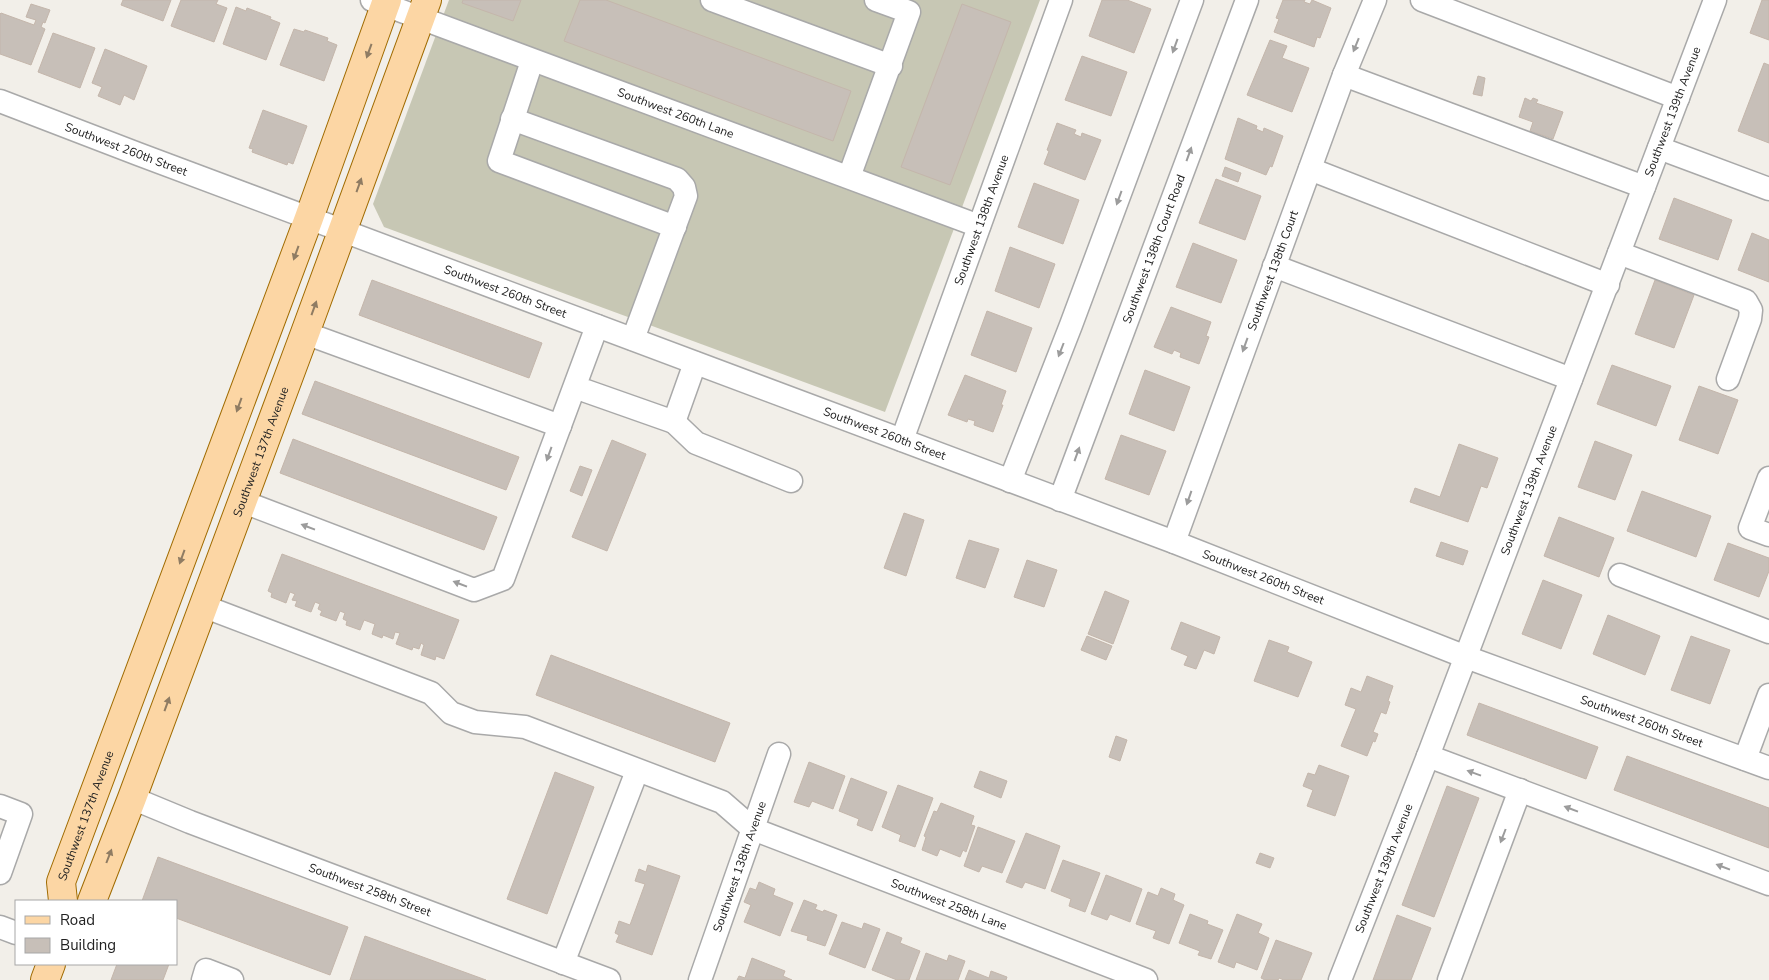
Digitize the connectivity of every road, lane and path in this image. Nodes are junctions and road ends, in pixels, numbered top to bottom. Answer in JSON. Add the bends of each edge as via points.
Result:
{"nodes":[{"id":1,"x":712,"y":0,"type":"edge"},
{"id":2,"x":876,"y":0,"type":"edge"},
{"id":3,"x":1061,"y":0,"type":"edge"},
{"id":4,"x":1192,"y":0,"type":"edge"},
{"id":5,"x":1246,"y":0,"type":"edge"},
{"id":6,"x":1375,"y":0,"type":"edge"},
{"id":7,"x":1422,"y":0,"type":"edge"},
{"id":8,"x":1715,"y":0,"type":"edge"},
{"id":9,"x":381,"y":2,"type":"edge"},
{"id":10,"x":424,"y":9,"type":"edge"},
{"id":11,"x":532,"y":61,"type":"junction"},
{"id":12,"x":890,"y":66,"type":"junction"},
{"id":13,"x":1344,"y":75,"type":"junction"},
{"id":14,"x":1678,"y":98,"type":"junction"},
{"id":15,"x":0,"y":101,"type":"edge"},
{"id":16,"x":512,"y":119,"type":"junction"},
{"id":17,"x":1659,"y":148,"type":"junction"},
{"id":18,"x":1310,"y":169,"type":"junction"},
{"id":19,"x":849,"y":178,"type":"junction"},
{"id":20,"x":1644,"y":187,"type":"junction"},
{"id":21,"x":1769,"y":189,"type":"edge"},
{"id":22,"x":309,"y":218,"type":"junction"},
{"id":23,"x":979,"y":226,"type":"junction"},
{"id":24,"x":675,"y":227,"type":"junction"},
{"id":25,"x":342,"y":230,"type":"junction"},
{"id":26,"x":1620,"y":253,"type":"junction"},
{"id":27,"x":1274,"y":266,"type":"junction"},
{"id":28,"x":1608,"y":285,"type":"junction"},
{"id":29,"x":597,"y":326,"type":"junction"},
{"id":30,"x":305,"y":333,"type":"junction"},
{"id":31,"x":633,"y":338,"type":"junction"},
{"id":32,"x":695,"y":363,"type":"junction"},
{"id":33,"x":1571,"y":379,"type":"junction"},
{"id":34,"x":1728,"y":380,"type":"dead end"},
{"id":35,"x":586,"y":391,"type":"dead end"},
{"id":36,"x":674,"y":422,"type":"junction"},
{"id":37,"x":560,"y":426,"type":"junction"},
{"id":38,"x":902,"y":440,"type":"junction"},
{"id":39,"x":1769,"y":478,"type":"edge"},
{"id":40,"x":791,"y":481,"type":"dead end"},
{"id":41,"x":1010,"y":481,"type":"junction"},
{"id":42,"x":1060,"y":500,"type":"junction"},
{"id":43,"x":241,"y":502,"type":"junction"},
{"id":44,"x":1769,"y":535,"type":"edge"},
{"id":45,"x":1174,"y":542,"type":"junction"},
{"id":46,"x":1620,"y":574,"type":"dead end"},
{"id":47,"x":203,"y":606,"type":"junction"},
{"id":48,"x":1769,"y":632,"type":"edge"},
{"id":49,"x":1466,"y":657,"type":"junction"},
{"id":50,"x":1769,"y":695,"type":"edge"},
{"id":51,"x":779,"y":754,"type":"dead end"},
{"id":52,"x":1428,"y":756,"type":"junction"},
{"id":53,"x":1745,"y":759,"type":"junction"},
{"id":54,"x":1769,"y":768,"type":"edge"},
{"id":55,"x":637,"y":771,"type":"junction"},
{"id":56,"x":1520,"y":790,"type":"junction"},
{"id":57,"x":132,"y":798,"type":"junction"},
{"id":58,"x":0,"y":806,"type":"edge"},
{"id":59,"x":753,"y":829,"type":"junction"},
{"id":60,"x":0,"y":873,"type":"edge"},
{"id":61,"x":1769,"y":884,"type":"edge"},
{"id":62,"x":63,"y":900,"type":"edge"},
{"id":63,"x":92,"y":900,"type":"edge"},
{"id":64,"x":0,"y":927,"type":"edge"},
{"id":65,"x":15,"y":933,"type":"edge"},
{"id":66,"x":51,"y":965,"type":"edge"},
{"id":67,"x":571,"y":970,"type":"edge"},
{"id":68,"x":44,"y":980,"type":"edge"},
{"id":69,"x":203,"y":980,"type":"edge"},
{"id":70,"x":232,"y":980,"type":"edge"},
{"id":71,"x":609,"y":980,"type":"edge"},
{"id":72,"x":700,"y":980,"type":"edge"},
{"id":73,"x":1146,"y":980,"type":"edge"},
{"id":74,"x":1340,"y":980,"type":"edge"},
{"id":75,"x":1449,"y":980,"type":"edge"}],
"edges":[{"from":1,"to":12,"type":"street"},
{"from":2,"to":12,"type":"street","via":[[908,12]]},
{"from":3,"to":23,"type":"street","name":"Southwest 138th Avenue"},
{"from":4,"to":41,"type":"street","one_way":true},
{"from":42,"to":5,"type":"street","name":"Southwest 138th Court Road","one_way":true},
{"from":6,"to":13,"type":"street","name":"Southwest 138th Court","one_way":true},
{"from":7,"to":14,"type":"street"},
{"from":8,"to":14,"type":"street","name":"Southwest 139th Avenue"},
{"from":9,"to":10,"type":"street","name":"Southwest 260th Lane"},
{"from":9,"to":22,"type":"main road","name":"Southwest 137th Avenue","one_way":true},
{"from":10,"to":11,"type":"street","name":"Southwest 260th Lane"},
{"from":25,"to":10,"type":"main road","name":"Southwest 137th Avenue","one_way":true},
{"from":11,"to":16,"type":"street"},
{"from":11,"to":19,"type":"street","name":"Southwest 260th Lane"},
{"from":12,"to":19,"type":"street"},
{"from":13,"to":18,"type":"street","name":"Southwest 138th Court"},
{"from":13,"to":20,"type":"street"},
{"from":14,"to":17,"type":"street","name":"Southwest 139th Avenue"},
{"from":15,"to":22,"type":"street","name":"Southwest 260th Street"},
{"from":16,"to":24,"type":"street","via":[[677,179],[686,196]]},
{"from":16,"to":24,"type":"street","via":[[499,161]]},
{"from":17,"to":20,"type":"street","name":"Southwest 139th Avenue"},
{"from":17,"to":21,"type":"street"},
{"from":18,"to":27,"type":"street","name":"Southwest 138th Court"},
{"from":18,"to":28,"type":"street"},
{"from":19,"to":23,"type":"street","name":"Southwest 260th Lane"},
{"from":20,"to":26,"type":"street","name":"Southwest 139th Avenue"},
{"from":22,"to":25,"type":"street","name":"Southwest 260th Street"},
{"from":22,"to":62,"type":"main road","name":"Southwest 137th Avenue","one_way":true,"via":[[61,882]]},
{"from":23,"to":38,"type":"street","name":"Southwest 138th Avenue"},
{"from":24,"to":31,"type":"street"},
{"from":25,"to":29,"type":"street","name":"Southwest 260th Street"},
{"from":30,"to":25,"type":"main road","name":"Southwest 137th Avenue","one_way":true},
{"from":26,"to":28,"type":"street","name":"Southwest 139th Avenue"},
{"from":26,"to":34,"type":"street","via":[[1746,301],[1751,310],[1750,319]]},
{"from":27,"to":33,"type":"street"},
{"from":27,"to":45,"type":"street","name":"Southwest 138th Court","one_way":true},
{"from":28,"to":33,"type":"street","name":"Southwest 139th Avenue"},
{"from":29,"to":31,"type":"street","name":"Southwest 260th Street"},
{"from":29,"to":37,"type":"street"},
{"from":30,"to":37,"type":"street"},
{"from":30,"to":43,"type":"main road","name":"Southwest 137th Avenue"},
{"from":31,"to":32,"type":"street","name":"Southwest 260th Street"},
{"from":32,"to":36,"type":"street"},
{"from":32,"to":38,"type":"street","name":"Southwest 260th Street"},
{"from":33,"to":49,"type":"street","name":"Southwest 139th Avenue"},
{"from":35,"to":36,"type":"street"},
{"from":36,"to":40,"type":"street","via":[[696,443]]},
{"from":37,"to":43,"type":"street","one_way":true,"via":[[503,579],[474,590]]},
{"from":38,"to":41,"type":"street","name":"Southwest 260th Street"},
{"from":39,"to":44,"type":"street","via":[[1750,528]]},
{"from":41,"to":42,"type":"street","name":"Southwest 260th Street"},
{"from":42,"to":45,"type":"street","name":"Southwest 260th Street"},
{"from":43,"to":47,"type":"main road","name":"Southwest 137th Avenue"},
{"from":45,"to":49,"type":"street","name":"Southwest 260th Street"},
{"from":46,"to":48,"type":"street"},
{"from":47,"to":55,"type":"street","via":[[431,693],[451,713],[475,722],[524,727]]},
{"from":57,"to":47,"type":"main road","name":"Southwest 137th Avenue","one_way":true},
{"from":49,"to":52,"type":"street","name":"Southwest 139th Avenue"},
{"from":49,"to":53,"type":"street","name":"Southwest 260th Street"},
{"from":50,"to":53,"type":"street"},
{"from":51,"to":59,"type":"street","name":"Southwest 138th Avenue"},
{"from":56,"to":52,"type":"street","one_way":true},
{"from":52,"to":74,"type":"street","name":"Southwest 139th Avenue"},
{"from":53,"to":54,"type":"street","name":"Southwest 260th Street"},
{"from":55,"to":59,"type":"street","via":[[722,802]]},
{"from":55,"to":67,"type":"street"},
{"from":61,"to":56,"type":"street","one_way":true},
{"from":56,"to":75,"type":"street","one_way":true},
{"from":63,"to":57,"type":"main road","name":"Southwest 137th Avenue","one_way":true},
{"from":57,"to":67,"type":"street","name":"Southwest 258th Street"},
{"from":58,"to":60,"type":"street","via":[[21,814]]},
{"from":59,"to":72,"type":"street","name":"Southwest 138th Avenue"},
{"from":59,"to":73,"type":"street","name":"Southwest 258th Lane"},
{"from":64,"to":65,"type":"street"},
{"from":66,"to":68,"type":"main road"},
{"from":67,"to":71,"type":"street","name":"Southwest 258th Street"},
{"from":69,"to":70,"type":"street","via":[[206,970]]}]}
